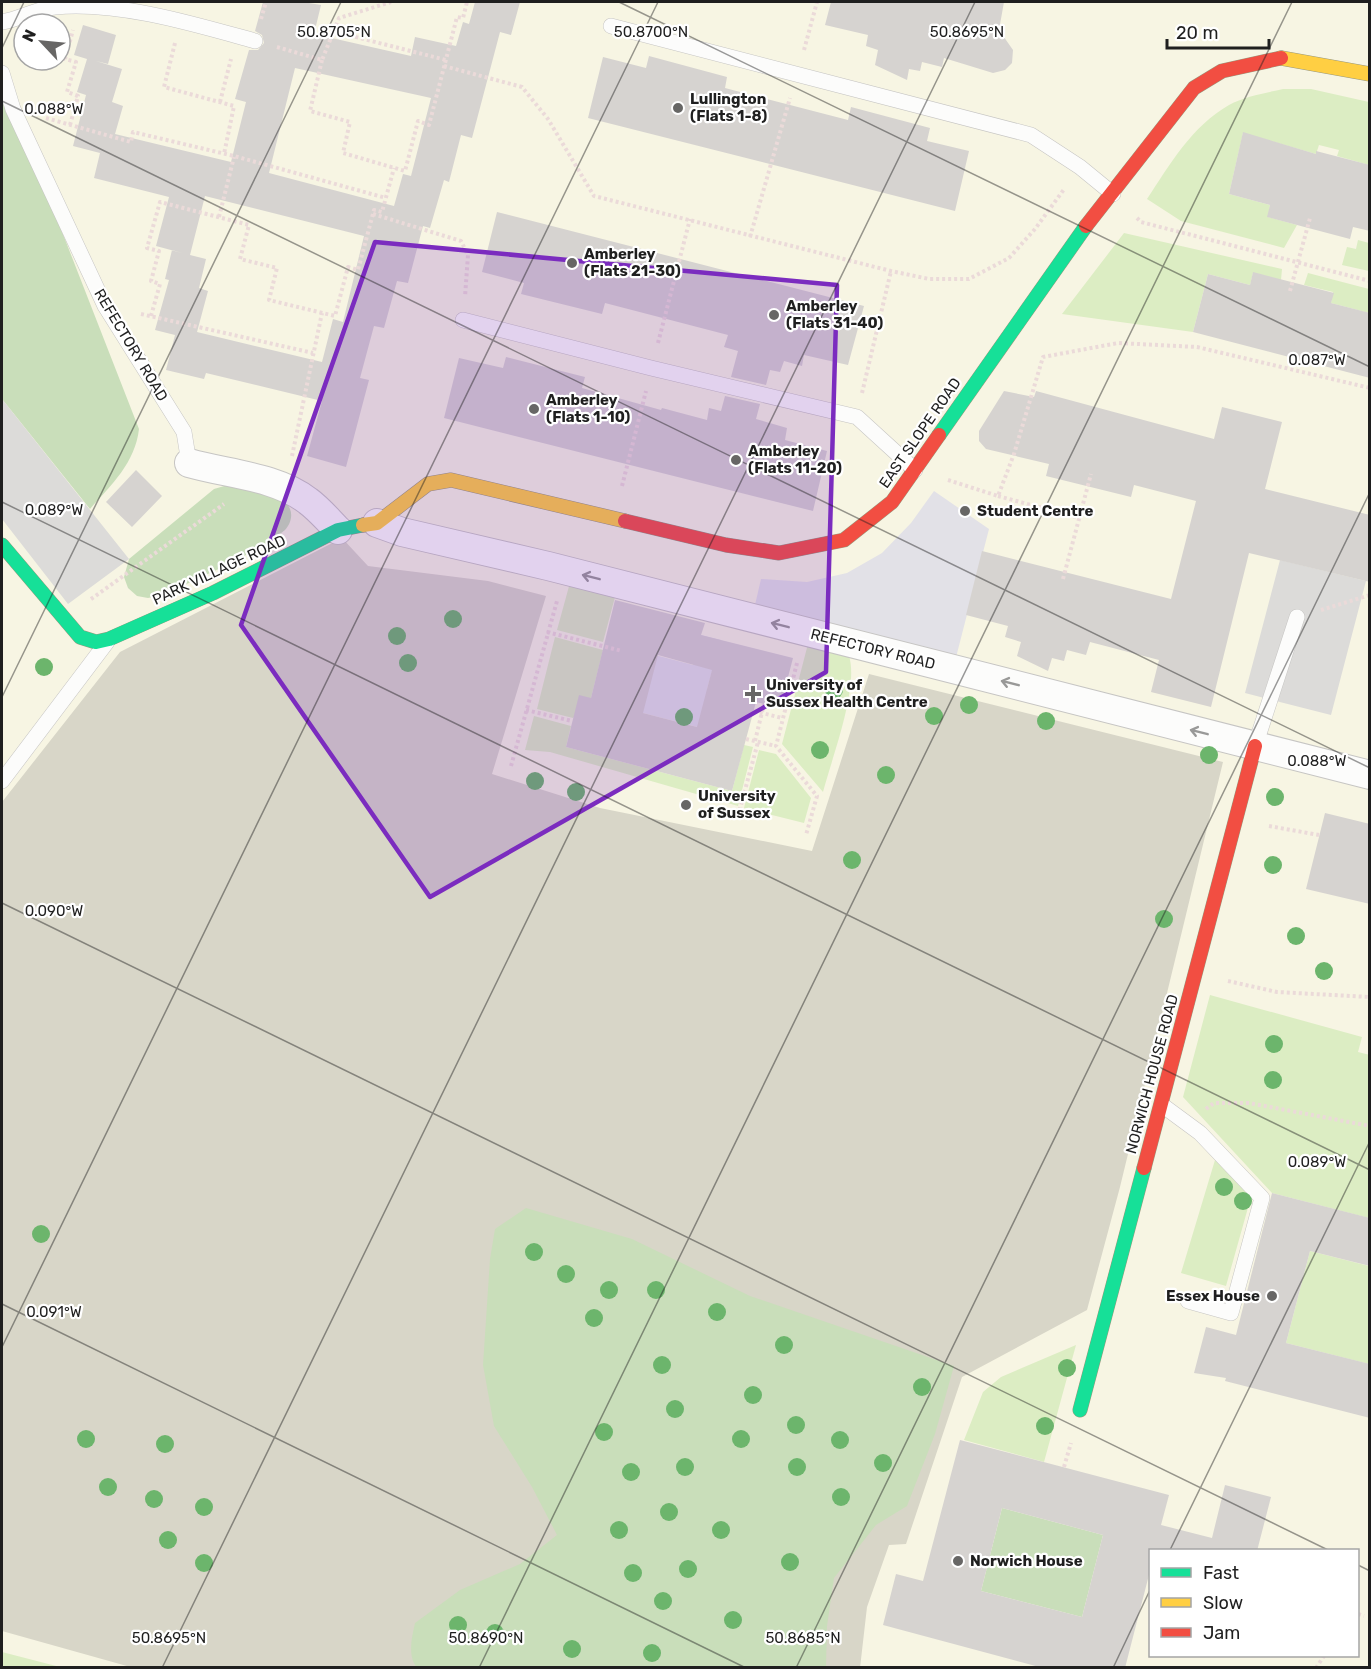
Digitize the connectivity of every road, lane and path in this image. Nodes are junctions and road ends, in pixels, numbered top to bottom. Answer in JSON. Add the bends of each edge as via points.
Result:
{"nodes":[{"id":1,"x":266,"y":2,"type":"edge"},
{"id":2,"x":390,"y":2,"type":"edge"},
{"id":3,"x":467,"y":2,"type":"edge"},
{"id":4,"x":817,"y":2,"type":"edge"},
{"id":5,"x":263,"y":11,"type":"dead end"},
{"id":6,"x":2,"y":22,"type":"edge"},
{"id":7,"x":610,"y":26,"type":"dead end"},
{"id":8,"x":332,"y":31,"type":"junction"},
{"id":9,"x":178,"y":33,"type":"dead end"},
{"id":10,"x":255,"y":41,"type":"joint"},
{"id":11,"x":232,"y":56,"type":"dead end"},
{"id":12,"x":322,"y":60,"type":"junction"},
{"id":13,"x":446,"y":60,"type":"junction"},
{"id":14,"x":72,"y":61,"type":"edge"},
{"id":15,"x":444,"y":66,"type":"junction"},
{"id":16,"x":798,"y":72,"type":"junction"},
{"id":17,"x":2,"y":73,"type":"edge"},
{"id":18,"x":1370,"y":74,"type":"edge"},
{"id":19,"x":220,"y":102,"type":"junction"},
{"id":20,"x":13,"y":109,"type":"junction"},
{"id":21,"x":70,"y":125,"type":"junction"},
{"id":22,"x":224,"y":154,"type":"junction"},
{"id":23,"x":234,"y":156,"type":"junction"},
{"id":24,"x":1080,"y":167,"type":"junction"},
{"id":25,"x":394,"y":168,"type":"junction"},
{"id":26,"x":1113,"y":194,"type":"junction"},
{"id":27,"x":386,"y":198,"type":"junction"},
{"id":28,"x":373,"y":214,"type":"junction"},
{"id":29,"x":219,"y":217,"type":"junction"},
{"id":30,"x":1310,"y":218,"type":"dead end"},
{"id":31,"x":690,"y":219,"type":"junction"},
{"id":32,"x":750,"y":237,"type":"junction"},
{"id":33,"x":1298,"y":263,"type":"junction"},
{"id":34,"x":891,"y":271,"type":"junction"},
{"id":35,"x":1370,"y":281,"type":"edge"},
{"id":36,"x":1290,"y":291,"type":"dead end"},
{"id":37,"x":105,"y":306,"type":"junction"},
{"id":38,"x":666,"y":311,"type":"dead end"},
{"id":39,"x":322,"y":313,"type":"junction"},
{"id":40,"x":151,"y":316,"type":"junction"},
{"id":41,"x":463,"y":320,"type":"joint"},
{"id":42,"x":313,"y":353,"type":"junction"},
{"id":43,"x":865,"y":375,"type":"dead end"},
{"id":44,"x":1370,"y":388,"type":"edge"},
{"id":45,"x":291,"y":452,"type":"dead end"},
{"id":46,"x":630,"y":452,"type":"dead end"},
{"id":47,"x":189,"y":463,"type":"joint"},
{"id":48,"x":915,"y":470,"type":"junction"},
{"id":49,"x":1090,"y":474,"type":"dead end"},
{"id":50,"x":259,"y":479,"type":"junction"},
{"id":51,"x":622,"y":484,"type":"dead end"},
{"id":52,"x":998,"y":496,"type":"junction"},
{"id":53,"x":1079,"y":518,"type":"junction"},
{"id":54,"x":377,"y":523,"type":"junction"},
{"id":55,"x":338,"y":530,"type":"junction"},
{"id":56,"x":2,"y":545,"type":"edge"},
{"id":57,"x":1063,"y":579,"type":"dead end"},
{"id":58,"x":559,"y":595,"type":"dead end"},
{"id":59,"x":1370,"y":595,"type":"edge"},
{"id":60,"x":1297,"y":617,"type":"joint"},
{"id":61,"x":64,"y":619,"type":"junction"},
{"id":62,"x":547,"y":632,"type":"junction"},
{"id":63,"x":109,"y":639,"type":"junction"},
{"id":64,"x":622,"y":651,"type":"dead end"},
{"id":65,"x":799,"y":656,"type":"dead end"},
{"id":66,"x":764,"y":704,"type":"dead end"},
{"id":67,"x":526,"y":710,"type":"junction"},
{"id":68,"x":754,"y":711,"type":"dead end"},
{"id":69,"x":762,"y":713,"type":"junction"},
{"id":70,"x":782,"y":718,"type":"junction"},
{"id":71,"x":572,"y":721,"type":"dead end"},
{"id":72,"x":746,"y":739,"type":"dead end"},
{"id":73,"x":756,"y":741,"type":"junction"},
{"id":74,"x":776,"y":746,"type":"junction"},
{"id":75,"x":1256,"y":746,"type":"junction"},
{"id":76,"x":510,"y":766,"type":"dead end"},
{"id":77,"x":1370,"y":775,"type":"edge"},
{"id":78,"x":2,"y":781,"type":"edge"},
{"id":79,"x":738,"y":816,"type":"dead end"},
{"id":80,"x":1236,"y":820,"type":"junction"},
{"id":81,"x":1319,"y":835,"type":"dead end"},
{"id":82,"x":806,"y":836,"type":"dead end"},
{"id":83,"x":1198,"y":962,"type":"junction"},
{"id":84,"x":1370,"y":998,"type":"edge"},
{"id":85,"x":1162,"y":1105,"type":"junction"},
{"id":86,"x":1188,"y":1124,"type":"junction"},
{"id":87,"x":1370,"y":1126,"type":"edge"},
{"id":88,"x":1188,"y":1301,"type":"dead end"},
{"id":89,"x":1080,"y":1410,"type":"dead end"},
{"id":90,"x":1074,"y":1434,"type":"dead end"},
{"id":91,"x":1064,"y":1467,"type":"dead end"},
{"id":92,"x":1359,"y":1614,"type":"edge"},
{"id":93,"x":1364,"y":1616,"type":"dead end"}],
"edges":[{"from":1,"to":5,"type":"path"},
{"from":2,"to":8,"type":"path","via":[[339,18]]},
{"from":3,"to":13,"type":"path","via":[[463,18],[457,17]]},
{"from":4,"to":16,"type":"path"},
{"from":6,"to":10,"type":"lane","via":[[41,9],[79,6],[180,22]]},
{"from":7,"to":16,"type":"lane"},
{"from":8,"to":12,"type":"path"},
{"from":8,"to":13,"type":"path"},
{"from":9,"to":19,"type":"path","via":[[164,87]]},
{"from":10,"to":12,"type":"path"},
{"from":11,"to":19,"type":"path"},
{"from":12,"to":25,"type":"path","via":[[310,111],[351,122],[343,153]]},
{"from":13,"to":15,"type":"path"},
{"from":14,"to":21,"type":"path","via":[[76,62],[67,92],[78,96]]},
{"from":15,"to":25,"type":"path","via":[[429,125],[418,121],[405,171]]},
{"from":15,"to":31,"type":"path","via":[[522,87],[548,119],[594,196]]},
{"from":16,"to":24,"type":"lane","via":[[1031,135]]},
{"from":16,"to":32,"type":"path"},
{"from":17,"to":20,"type":"lane","name":"REFECTORY ROAD"},
{"from":18,"to":26,"type":"street","name":"EAST SLOPE ROAD","via":[[1276,57],[1222,71],[1194,88]]},
{"from":19,"to":22,"type":"path","via":[[234,106]]},
{"from":20,"to":21,"type":"path"},
{"from":20,"to":37,"type":"lane","name":"REFECTORY ROAD"},
{"from":21,"to":22,"type":"path","via":[[131,142],[133,132]]},
{"from":22,"to":23,"type":"path"},
{"from":23,"to":27,"type":"path"},
{"from":23,"to":29,"type":"path"},
{"from":24,"to":26,"type":"lane"},
{"from":24,"to":34,"type":"path","via":[[1009,258],[969,279],[929,279]]},
{"from":25,"to":27,"type":"path"},
{"from":26,"to":33,"type":"path","via":[[1141,222]]},
{"from":26,"to":48,"type":"street","name":"EAST SLOPE ROAD","via":[[1083,230]]},
{"from":27,"to":28,"type":"path","via":[[382,212],[374,210]]},
{"from":28,"to":39,"type":"path","via":[[358,270],[348,267],[336,315]]},
{"from":28,"to":41,"type":"path","via":[[461,241],[468,255]]},
{"from":29,"to":39,"type":"path","via":[[249,225],[240,259],[277,268],[269,300]]},
{"from":29,"to":40,"type":"path","via":[[160,202],[147,248],[159,251],[151,281],[160,284]]},
{"from":30,"to":33,"type":"path"},
{"from":31,"to":32,"type":"path"},
{"from":31,"to":38,"type":"path"},
{"from":32,"to":34,"type":"path"},
{"from":33,"to":35,"type":"path"},
{"from":33,"to":36,"type":"path"},
{"from":34,"to":43,"type":"path"},
{"from":37,"to":40,"type":"path"},
{"from":37,"to":47,"type":"lane","name":"REFECTORY ROAD","via":[[184,432]]},
{"from":39,"to":42,"type":"path"},
{"from":40,"to":42,"type":"path"},
{"from":41,"to":48,"type":"lane","via":[[857,417]]},
{"from":42,"to":45,"type":"path"},
{"from":44,"to":52,"type":"path","via":[[1197,347],[1118,343],[1043,357]]},
{"from":46,"to":51,"type":"path"},
{"from":47,"to":50,"type":"street","name":"REFECTORY ROAD"},
{"from":48,"to":52,"type":"path"},
{"from":48,"to":54,"type":"street","name":"EAST SLOPE ROAD","via":[[892,502],[844,540],[779,553],[726,545],[451,480],[428,484]]},
{"from":49,"to":53,"type":"path"},
{"from":50,"to":55,"type":"street","name":"REFECTORY ROAD","via":[[307,500]]},
{"from":50,"to":61,"type":"path"},
{"from":52,"to":53,"type":"path"},
{"from":53,"to":57,"type":"path"},
{"from":54,"to":55,"type":"street","name":"PARK VILLAGE ROAD"},
{"from":75,"to":54,"type":"street","name":"REFECTORY ROAD","one_way":true},
{"from":55,"to":63,"type":"street","name":"PARK VILLAGE ROAD","via":[[213,593]]},
{"from":56,"to":61,"type":"street"},
{"from":58,"to":62,"type":"path"},
{"from":59,"to":60,"type":"path"},
{"from":60,"to":75,"type":"lane"},
{"from":61,"to":63,"type":"street","via":[[88,640]]},
{"from":62,"to":64,"type":"path"},
{"from":62,"to":67,"type":"path"},
{"from":63,"to":78,"type":"lane"},
{"from":65,"to":70,"type":"path"},
{"from":66,"to":69,"type":"path"},
{"from":67,"to":71,"type":"path"},
{"from":67,"to":76,"type":"path"},
{"from":68,"to":69,"type":"path"},
{"from":69,"to":70,"type":"path"},
{"from":69,"to":73,"type":"path"},
{"from":70,"to":74,"type":"path"},
{"from":72,"to":73,"type":"path"},
{"from":73,"to":74,"type":"path"},
{"from":73,"to":79,"type":"path"},
{"from":74,"to":82,"type":"path","via":[[816,796]]},
{"from":75,"to":77,"type":"street","name":"REFECTORY ROAD"},
{"from":75,"to":80,"type":"street","name":"NORWICH HOUSE ROAD"},
{"from":80,"to":81,"type":"path"},
{"from":80,"to":83,"type":"street","name":"NORWICH HOUSE ROAD"},
{"from":83,"to":84,"type":"path","via":[[1217,979],[1277,992]]},
{"from":83,"to":85,"type":"street","name":"NORWICH HOUSE ROAD"},
{"from":85,"to":86,"type":"lane"},
{"from":85,"to":89,"type":"street","name":"NORWICH HOUSE ROAD"},
{"from":86,"to":87,"type":"path","via":[[1214,1103],[1249,1103]]},
{"from":86,"to":88,"type":"lane","via":[[1262,1198],[1231,1313]]},
{"from":90,"to":91,"type":"path"},
{"from":92,"to":93,"type":"path"}]}
